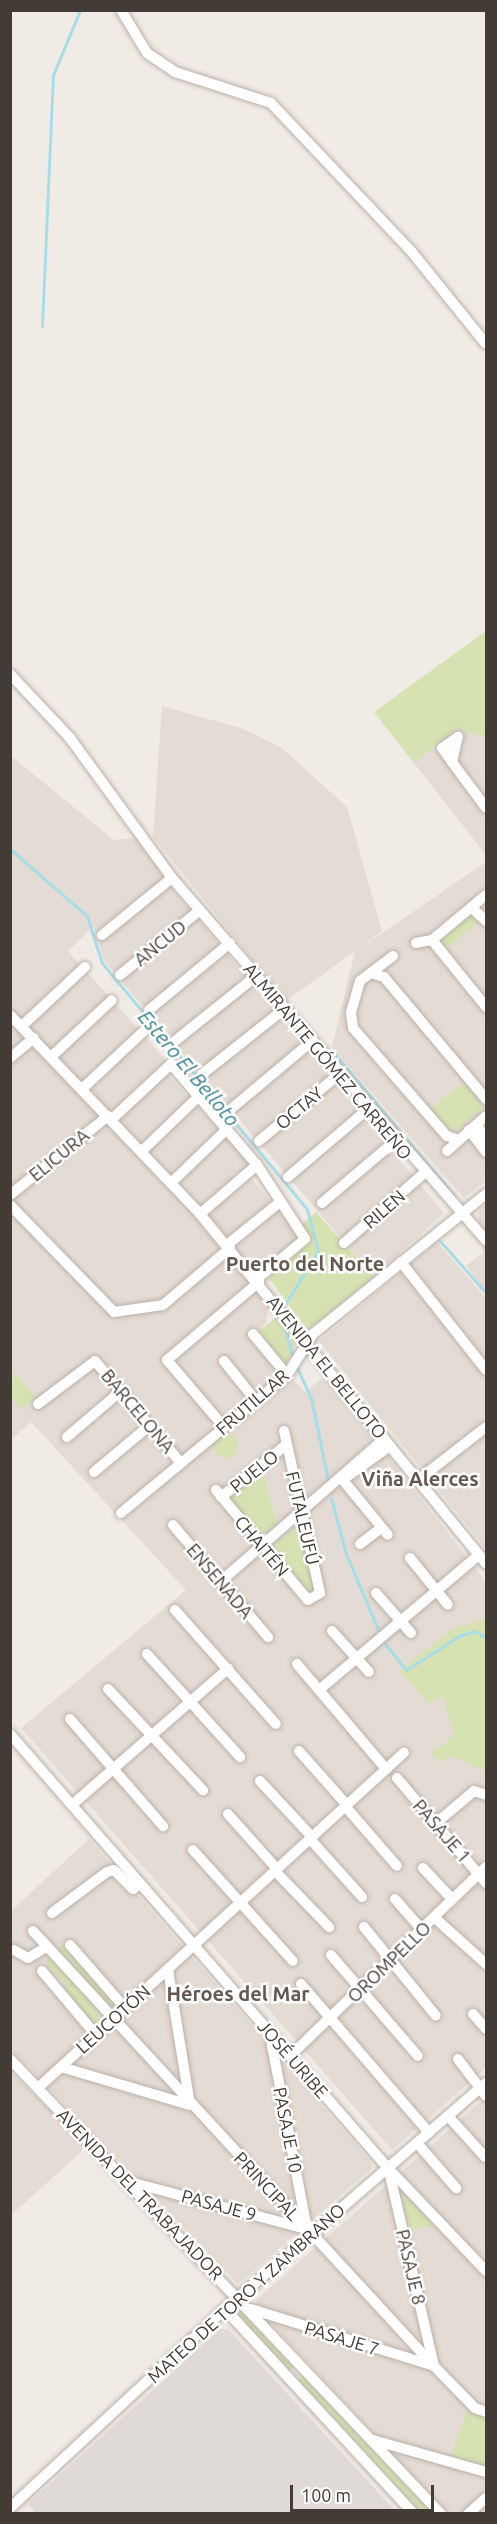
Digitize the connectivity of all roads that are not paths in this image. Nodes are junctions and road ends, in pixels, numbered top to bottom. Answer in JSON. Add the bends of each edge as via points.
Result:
{"nodes":[{"id":1,"x":121,"y":10,"type":"edge"},
{"id":2,"x":486,"y":344,"type":"edge"},
{"id":3,"x":10,"y":674,"type":"edge"},
{"id":4,"x":452,"y":762,"type":"junction"},
{"id":5,"x":486,"y":808,"type":"edge"},
{"id":6,"x":172,"y":878,"type":"junction"},
{"id":7,"x":486,"y":895,"type":"edge"},
{"id":8,"x":473,"y":909,"type":"junction"},
{"id":9,"x":201,"y":910,"type":"junction"},
{"id":10,"x":486,"y":921,"type":"edge"},
{"id":11,"x":102,"y":934,"type":"dead end"},
{"id":12,"x":432,"y":940,"type":"junction"},
{"id":13,"x":230,"y":943,"type":"junction"},
{"id":14,"x":416,"y":943,"type":"dead end"},
{"id":15,"x":393,"y":956,"type":"dead end"},
{"id":16,"x":85,"y":967,"type":"dead end"},
{"id":17,"x":374,"y":974,"type":"junction"},
{"id":18,"x":120,"y":975,"type":"dead end"},
{"id":19,"x":256,"y":976,"type":"junction"},
{"id":20,"x":112,"y":1000,"type":"dead end"},
{"id":21,"x":486,"y":1007,"type":"edge"},
{"id":22,"x":148,"y":1010,"type":"dead end"},
{"id":23,"x":283,"y":1010,"type":"junction"},
{"id":24,"x":16,"y":1019,"type":"edge"},
{"id":25,"x":144,"y":1031,"type":"dead end"},
{"id":26,"x":34,"y":1038,"type":"junction"},
{"id":27,"x":175,"y":1041,"type":"dead end"},
{"id":28,"x":312,"y":1041,"type":"junction"},
{"id":29,"x":51,"y":1057,"type":"junction"},
{"id":30,"x":10,"y":1058,"type":"edge"},
{"id":31,"x":339,"y":1074,"type":"junction"},
{"id":32,"x":201,"y":1075,"type":"dead end"},
{"id":33,"x":82,"y":1089,"type":"junction"},
{"id":34,"x":197,"y":1098,"type":"junction"},
{"id":35,"x":486,"y":1099,"type":"edge"},
{"id":36,"x":231,"y":1109,"type":"dead end"},
{"id":37,"x":368,"y":1110,"type":"junction"},
{"id":38,"x":486,"y":1116,"type":"edge"},
{"id":39,"x":110,"y":1118,"type":"junction"},
{"id":40,"x":473,"y":1128,"type":"junction"},
{"id":41,"x":226,"y":1131,"type":"junction"},
{"id":42,"x":486,"y":1138,"type":"edge"},
{"id":43,"x":457,"y":1139,"type":"junction"},
{"id":44,"x":259,"y":1141,"type":"dead end"},
{"id":45,"x":395,"y":1141,"type":"junction"},
{"id":46,"x":143,"y":1150,"type":"junction"},
{"id":47,"x":447,"y":1151,"type":"dead end"},
{"id":48,"x":486,"y":1152,"type":"edge"},
{"id":49,"x":257,"y":1165,"type":"junction"},
{"id":50,"x":423,"y":1174,"type":"junction"},
{"id":51,"x":288,"y":1177,"type":"dead end"},
{"id":52,"x":172,"y":1182,"type":"junction"},
{"id":53,"x":486,"y":1194,"type":"edge"},
{"id":54,"x":10,"y":1195,"type":"edge"},
{"id":55,"x":280,"y":1202,"type":"junction"},
{"id":56,"x":322,"y":1203,"type":"dead end"},
{"id":57,"x":10,"y":1205,"type":"edge"},
{"id":58,"x":200,"y":1214,"type":"junction"},
{"id":59,"x":460,"y":1216,"type":"junction"},
{"id":60,"x":486,"y":1240,"type":"edge"},
{"id":61,"x":344,"y":1243,"type":"dead end"},
{"id":62,"x":228,"y":1247,"type":"junction"},
{"id":63,"x":401,"y":1262,"type":"junction"},
{"id":64,"x":258,"y":1280,"type":"junction"},
{"id":65,"x":253,"y":1334,"type":"dead end"},
{"id":66,"x":308,"y":1342,"type":"junction"},
{"id":67,"x":224,"y":1361,"type":"dead end"},
{"id":68,"x":292,"y":1367,"type":"junction"},
{"id":69,"x":486,"y":1370,"type":"edge"},
{"id":70,"x":122,"y":1390,"type":"junction"},
{"id":71,"x":256,"y":1401,"type":"junction"},
{"id":72,"x":38,"y":1404,"type":"dead end"},
{"id":73,"x":150,"y":1425,"type":"junction"},
{"id":74,"x":486,"y":1426,"type":"edge"},
{"id":75,"x":224,"y":1427,"type":"junction"},
{"id":76,"x":284,"y":1431,"type":"dead end"},
{"id":77,"x":67,"y":1437,"type":"dead end"},
{"id":78,"x":387,"y":1442,"type":"junction"},
{"id":79,"x":286,"y":1445,"type":"junction"},
{"id":80,"x":181,"y":1463,"type":"junction"},
{"id":81,"x":94,"y":1472,"type":"dead end"},
{"id":82,"x":342,"y":1479,"type":"junction"},
{"id":83,"x":418,"y":1480,"type":"junction"},
{"id":84,"x":218,"y":1494,"type":"joint"},
{"id":85,"x":302,"y":1512,"type":"junction"},
{"id":86,"x":121,"y":1513,"type":"dead end"},
{"id":87,"x":173,"y":1525,"type":"dead end"},
{"id":88,"x":360,"y":1544,"type":"dead end"},
{"id":89,"x":261,"y":1546,"type":"junction"},
{"id":90,"x":479,"y":1555,"type":"junction"},
{"id":91,"x":410,"y":1558,"type":"dead end"},
{"id":92,"x":486,"y":1564,"type":"edge"},
{"id":93,"x":220,"y":1581,"type":"junction"},
{"id":94,"x":436,"y":1590,"type":"junction"},
{"id":95,"x":376,"y":1593,"type":"dead end"},
{"id":96,"x":310,"y":1601,"type":"joint"},
{"id":97,"x":448,"y":1605,"type":"dead end"},
{"id":98,"x":175,"y":1610,"type":"dead end"},
{"id":99,"x":399,"y":1620,"type":"junction"},
{"id":100,"x":332,"y":1631,"type":"dead end"},
{"id":101,"x":411,"y":1633,"type":"dead end"},
{"id":102,"x":268,"y":1637,"type":"dead end"},
{"id":103,"x":147,"y":1654,"type":"dead end"},
{"id":104,"x":356,"y":1658,"type":"junction"},
{"id":105,"x":297,"y":1664,"type":"dead end"},
{"id":106,"x":228,"y":1669,"type":"junction"},
{"id":107,"x":369,"y":1672,"type":"dead end"},
{"id":108,"x":108,"y":1689,"type":"dead end"},
{"id":109,"x":318,"y":1690,"type":"junction"},
{"id":110,"x":190,"y":1701,"type":"junction"},
{"id":111,"x":70,"y":1719,"type":"dead end"},
{"id":112,"x":276,"y":1724,"type":"dead end"},
{"id":113,"x":10,"y":1734,"type":"edge"},
{"id":114,"x":152,"y":1734,"type":"junction"},
{"id":115,"x":299,"y":1751,"type":"dead end"},
{"id":116,"x":404,"y":1753,"type":"dead end"},
{"id":117,"x":240,"y":1757,"type":"dead end"},
{"id":118,"x":113,"y":1767,"type":"junction"},
{"id":119,"x":386,"y":1769,"type":"junction"},
{"id":120,"x":397,"y":1778,"type":"dead end"},
{"id":121,"x":260,"y":1781,"type":"dead end"},
{"id":122,"x":203,"y":1790,"type":"dead end"},
{"id":123,"x":486,"y":1795,"type":"edge"},
{"id":124,"x":73,"y":1804,"type":"junction"},
{"id":125,"x":346,"y":1806,"type":"junction"},
{"id":126,"x":228,"y":1815,"type":"dead end"},
{"id":127,"x":435,"y":1824,"type":"junction"},
{"id":128,"x":163,"y":1826,"type":"dead end"},
{"id":129,"x":311,"y":1838,"type":"junction"},
{"id":130,"x":193,"y":1850,"type":"dead end"},
{"id":131,"x":397,"y":1866,"type":"dead end"},
{"id":132,"x":423,"y":1868,"type":"dead end"},
{"id":133,"x":276,"y":1870,"type":"junction"},
{"id":134,"x":484,"y":1875,"type":"edge"},
{"id":135,"x":140,"y":1884,"type":"junction"},
{"id":136,"x":362,"y":1897,"type":"dead end"},
{"id":137,"x":450,"y":1897,"type":"junction"},
{"id":138,"x":395,"y":1899,"type":"dead end"},
{"id":139,"x":240,"y":1902,"type":"junction"},
{"id":140,"x":52,"y":1913,"type":"dead end"},
{"id":141,"x":435,"y":1918,"type":"junction"},
{"id":142,"x":329,"y":1927,"type":"dead end"},
{"id":143,"x":364,"y":1928,"type":"dead end"},
{"id":144,"x":33,"y":1931,"type":"dead end"},
{"id":145,"x":423,"y":1931,"type":"junction"},
{"id":146,"x":24,"y":1942,"type":"dead end"},
{"id":147,"x":69,"y":1945,"type":"dead end"},
{"id":148,"x":194,"y":1945,"type":"junction"},
{"id":149,"x":50,"y":1950,"type":"junction"},
{"id":150,"x":12,"y":1951,"type":"edge"},
{"id":151,"x":331,"y":1955,"type":"dead end"},
{"id":152,"x":293,"y":1960,"type":"dead end"},
{"id":153,"x":392,"y":1962,"type":"junction"},
{"id":154,"x":486,"y":1965,"type":"edge"},
{"id":155,"x":168,"y":1969,"type":"junction"},
{"id":156,"x":42,"y":1971,"type":"dead end"},
{"id":157,"x":301,"y":1984,"type":"dead end"},
{"id":158,"x":360,"y":1990,"type":"junction"},
{"id":159,"x":125,"y":2008,"type":"junction"},
{"id":160,"x":473,"y":2014,"type":"dead end"},
{"id":161,"x":436,"y":2016,"type":"dead end"},
{"id":162,"x":330,"y":2019,"type":"junction"},
{"id":163,"x":111,"y":2021,"type":"junction"},
{"id":164,"x":486,"y":2029,"type":"edge"},
{"id":165,"x":269,"y":2031,"type":"junction"},
{"id":166,"x":96,"y":2035,"type":"junction"},
{"id":167,"x":290,"y":2056,"type":"junction"},
{"id":168,"x":417,"y":2056,"type":"dead end"},
{"id":169,"x":458,"y":2059,"type":"dead end"},
{"id":170,"x":11,"y":2061,"type":"edge"},
{"id":171,"x":61,"y":2067,"type":"junction"},
{"id":172,"x":39,"y":2087,"type":"junction"},
{"id":173,"x":484,"y":2089,"type":"edge"},
{"id":174,"x":190,"y":2105,"type":"junction"},
{"id":175,"x":448,"y":2116,"type":"junction"},
{"id":176,"x":429,"y":2133,"type":"junction"},
{"id":177,"x":417,"y":2143,"type":"junction"},
{"id":178,"x":485,"y":2157,"type":"dead end"},
{"id":179,"x":388,"y":2168,"type":"junction"},
{"id":180,"x":130,"y":2182,"type":"junction"},
{"id":181,"x":456,"y":2188,"type":"dead end"},
{"id":182,"x":310,"y":2231,"type":"junction"},
{"id":183,"x":486,"y":2271,"type":"edge"},
{"id":184,"x":239,"y":2298,"type":"junction"},
{"id":185,"x":225,"y":2309,"type":"junction"},
{"id":186,"x":250,"y":2309,"type":"junction"},
{"id":187,"x":434,"y":2366,"type":"junction"},
{"id":188,"x":303,"y":2367,"type":"junction"},
{"id":189,"x":289,"y":2379,"type":"junction"},
{"id":190,"x":486,"y":2412,"type":"edge"},
{"id":191,"x":373,"y":2440,"type":"junction"},
{"id":192,"x":486,"y":2472,"type":"edge"},
{"id":193,"x":486,"y":2498,"type":"edge"},
{"id":194,"x":14,"y":2508,"type":"edge"},
{"id":195,"x":414,"y":2514,"type":"edge"},
{"id":196,"x":441,"y":2514,"type":"edge"},
{"id":197,"x":468,"y":2514,"type":"edge"}],
"edges":[{"from":1,"to":2,"type":"street","via":[[147,53],[175,72],[272,103],[411,251]]},
{"from":3,"to":6,"type":"street","name":"ALMIRANTE GÓMEZ CARREÑO","via":[[70,738]]},
{"from":4,"to":4,"type":"street","via":[[441,748],[455,737],[460,739]]},
{"from":4,"to":5,"type":"street"},
{"from":6,"to":9,"type":"street","name":"ALMIRANTE GÓMEZ CARREÑO"},
{"from":6,"to":11,"type":"street"},
{"from":7,"to":8,"type":"street"},
{"from":8,"to":10,"type":"street"},
{"from":8,"to":12,"type":"street"},
{"from":9,"to":13,"type":"street","name":"ALMIRANTE GÓMEZ CARREÑO"},
{"from":9,"to":18,"type":"street","name":"ANCUD"},
{"from":12,"to":14,"type":"street"},
{"from":12,"to":21,"type":"street"},
{"from":13,"to":19,"type":"street","name":"ALMIRANTE GÓMEZ CARREÑO"},
{"from":13,"to":22,"type":"street"},
{"from":15,"to":17,"type":"street"},
{"from":16,"to":24,"type":"street"},
{"from":17,"to":35,"type":"street","via":[[384,977]]},
{"from":17,"to":43,"type":"street","via":[[360,981],[351,1020],[447,1136]]},
{"from":19,"to":23,"type":"street","name":"ALMIRANTE GÓMEZ CARREÑO"},
{"from":19,"to":27,"type":"street"},
{"from":20,"to":29,"type":"street"},
{"from":23,"to":28,"type":"street","name":"ALMIRANTE GÓMEZ CARREÑO"},
{"from":23,"to":32,"type":"street"},
{"from":24,"to":26,"type":"street","name":"AVENIDA EL BELLOTO"},
{"from":25,"to":33,"type":"street"},
{"from":26,"to":29,"type":"street","name":"AVENIDA EL BELLOTO"},
{"from":26,"to":30,"type":"street"},
{"from":28,"to":31,"type":"street","name":"ALMIRANTE GÓMEZ CARREÑO"},
{"from":28,"to":36,"type":"street"},
{"from":29,"to":33,"type":"street","name":"AVENIDA EL BELLOTO"},
{"from":31,"to":37,"type":"street","name":"ALMIRANTE GÓMEZ CARREÑO"},
{"from":31,"to":44,"type":"street","name":"OCTAY"},
{"from":33,"to":39,"type":"street","name":"AVENIDA EL BELLOTO"},
{"from":34,"to":39,"type":"street","name":"ELICURA","via":[[171,1064]]},
{"from":34,"to":41,"type":"street"},
{"from":34,"to":46,"type":"street"},
{"from":37,"to":45,"type":"street","name":"ALMIRANTE GÓMEZ CARREÑO"},
{"from":37,"to":51,"type":"street"},
{"from":38,"to":40,"type":"street"},
{"from":39,"to":46,"type":"street","name":"AVENIDA EL BELLOTO"},
{"from":39,"to":54,"type":"street","name":"ELICURA"},
{"from":40,"to":42,"type":"street"},
{"from":40,"to":43,"type":"street"},
{"from":40,"to":48,"type":"street"},
{"from":41,"to":49,"type":"street"},
{"from":41,"to":52,"type":"street"},
{"from":43,"to":47,"type":"street"},
{"from":45,"to":50,"type":"street","name":"ALMIRANTE GÓMEZ CARREÑO"},
{"from":45,"to":56,"type":"street"},
{"from":46,"to":52,"type":"street","name":"AVENIDA EL BELLOTO"},
{"from":49,"to":55,"type":"street"},
{"from":49,"to":58,"type":"street"},
{"from":50,"to":59,"type":"street","name":"ALMIRANTE GÓMEZ CARREÑO"},
{"from":50,"to":61,"type":"street","name":"RILEN"},
{"from":52,"to":58,"type":"street","name":"AVENIDA EL BELLOTO"},
{"from":53,"to":59,"type":"street","name":"FRUTILLAR"},
{"from":55,"to":62,"type":"street"},
{"from":55,"to":64,"type":"street","via":[[305,1239]]},
{"from":57,"to":62,"type":"street","via":[[114,1312],[163,1305]]},
{"from":58,"to":62,"type":"street","name":"AVENIDA EL BELLOTO"},
{"from":59,"to":60,"type":"street","name":"ALMIRANTE GÓMEZ CARREÑO"},
{"from":59,"to":63,"type":"street","name":"FRUTILLAR"},
{"from":62,"to":64,"type":"street","name":"AVENIDA EL BELLOTO"},
{"from":63,"to":66,"type":"street","name":"FRUTILLAR"},
{"from":63,"to":69,"type":"street"},
{"from":64,"to":66,"type":"street","name":"AVENIDA EL BELLOTO"},
{"from":64,"to":75,"type":"street","via":[[167,1360]]},
{"from":65,"to":68,"type":"street"},
{"from":66,"to":68,"type":"street","name":"FRUTILLAR"},
{"from":66,"to":78,"type":"street","name":"AVENIDA EL BELLOTO"},
{"from":67,"to":71,"type":"street"},
{"from":68,"to":71,"type":"street","name":"FRUTILLAR"},
{"from":70,"to":72,"type":"street","name":"BARCELONA","via":[[94,1360]]},
{"from":70,"to":73,"type":"street","name":"BARCELONA"},
{"from":70,"to":77,"type":"street"},
{"from":71,"to":75,"type":"street","name":"FRUTILLAR"},
{"from":73,"to":80,"type":"street","name":"BARCELONA"},
{"from":73,"to":81,"type":"street"},
{"from":74,"to":83,"type":"street"},
{"from":75,"to":80,"type":"street","name":"FRUTILLAR"},
{"from":76,"to":79,"type":"street","name":"FUTALEUFÚ"},
{"from":78,"to":82,"type":"street"},
{"from":78,"to":83,"type":"street","name":"AVENIDA EL BELLOTO"},
{"from":79,"to":84,"type":"street","name":"PUELO"},
{"from":79,"to":85,"type":"street","name":"FUTALEUFÚ"},
{"from":80,"to":86,"type":"street","name":"FRUTILLAR"},
{"from":82,"to":85,"type":"street"},
{"from":82,"to":88,"type":"street","via":[[384,1531]]},
{"from":83,"to":90,"type":"street","name":"AVENIDA EL BELLOTO"},
{"from":84,"to":89,"type":"street","name":"CHAITÉN"},
{"from":85,"to":89,"type":"street"},
{"from":85,"to":96,"type":"street","name":"FUTALEUFÚ","via":[[320,1593]]},
{"from":87,"to":93,"type":"street","name":"ENSENADA"},
{"from":89,"to":93,"type":"street"},
{"from":89,"to":96,"type":"street","name":"CHAITÉN"},
{"from":90,"to":92,"type":"street","name":"AVENIDA EL BELLOTO"},
{"from":90,"to":94,"type":"street"},
{"from":91,"to":94,"type":"street"},
{"from":93,"to":102,"type":"street","name":"ENSENADA"},
{"from":94,"to":97,"type":"street"},
{"from":94,"to":99,"type":"street"},
{"from":95,"to":99,"type":"street"},
{"from":98,"to":106,"type":"street"},
{"from":99,"to":101,"type":"street"},
{"from":99,"to":104,"type":"street"},
{"from":100,"to":104,"type":"street"},
{"from":103,"to":110,"type":"street"},
{"from":104,"to":107,"type":"street"},
{"from":104,"to":109,"type":"street"},
{"from":105,"to":109,"type":"street"},
{"from":106,"to":110,"type":"street"},
{"from":106,"to":112,"type":"street"},
{"from":108,"to":114,"type":"street"},
{"from":109,"to":119,"type":"street"},
{"from":110,"to":114,"type":"street"},
{"from":110,"to":117,"type":"street"},
{"from":111,"to":118,"type":"street"},
{"from":113,"to":124,"type":"street","name":"JOSÉ URIBE"},
{"from":114,"to":118,"type":"street"},
{"from":114,"to":122,"type":"street"},
{"from":115,"to":125,"type":"street"},
{"from":116,"to":119,"type":"street","name":"LEUCOTÓN"},
{"from":118,"to":124,"type":"street"},
{"from":118,"to":128,"type":"street"},
{"from":119,"to":125,"type":"street","name":"LEUCOTÓN"},
{"from":120,"to":127,"type":"street","name":"PASAJE 1"},
{"from":121,"to":129,"type":"street"},
{"from":123,"to":127,"type":"street","via":[[474,1791]]},
{"from":124,"to":135,"type":"street","name":"JOSÉ URIBE"},
{"from":125,"to":129,"type":"street","name":"LEUCOTÓN"},
{"from":125,"to":131,"type":"street"},
{"from":126,"to":133,"type":"street"},
{"from":127,"to":134,"type":"street","name":"PASAJE 1"},
{"from":129,"to":133,"type":"street","name":"LEUCOTÓN"},
{"from":129,"to":136,"type":"street"},
{"from":130,"to":139,"type":"street"},
{"from":132,"to":137,"type":"street"},
{"from":133,"to":139,"type":"street","name":"LEUCOTÓN"},
{"from":133,"to":142,"type":"street"},
{"from":134,"to":137,"type":"street","name":"OROMPELLO"},
{"from":135,"to":140,"type":"street","via":[[133,1889],[114,1870],[107,1872]]},
{"from":135,"to":148,"type":"street","name":"JOSÉ URIBE"},
{"from":137,"to":141,"type":"street","name":"OROMPELLO"},
{"from":138,"to":145,"type":"street"},
{"from":139,"to":148,"type":"street","name":"LEUCOTÓN"},
{"from":139,"to":152,"type":"street"},
{"from":141,"to":145,"type":"street","name":"OROMPELLO"},
{"from":141,"to":154,"type":"street"},
{"from":143,"to":153,"type":"street"},
{"from":144,"to":149,"type":"street","name":"PRINCIPAL"},
{"from":145,"to":153,"type":"street","name":"OROMPELLO"},
{"from":146,"to":150,"type":"street"},
{"from":147,"to":159,"type":"street"},
{"from":148,"to":155,"type":"street","name":"LEUCOTÓN"},
{"from":148,"to":165,"type":"street","name":"JOSÉ URIBE"},
{"from":149,"to":150,"type":"street","via":[[28,1958]]},
{"from":149,"to":163,"type":"street","name":"PRINCIPAL"},
{"from":151,"to":158,"type":"street"},
{"from":153,"to":158,"type":"street","name":"OROMPELLO"},
{"from":153,"to":161,"type":"street"},
{"from":155,"to":159,"type":"street","name":"LEUCOTÓN"},
{"from":155,"to":174,"type":"street"},
{"from":156,"to":166,"type":"street"},
{"from":157,"to":162,"type":"street"},
{"from":158,"to":162,"type":"street","name":"OROMPELLO"},
{"from":158,"to":168,"type":"street"},
{"from":159,"to":163,"type":"street","name":"LEUCOTÓN"},
{"from":160,"to":164,"type":"street"},
{"from":162,"to":167,"type":"street","name":"OROMPELLO"},
{"from":162,"to":176,"type":"street"},
{"from":163,"to":166,"type":"street","name":"LEUCOTÓN"},
{"from":163,"to":174,"type":"street","name":"PRINCIPAL"},
{"from":165,"to":167,"type":"street","name":"JOSÉ URIBE"},
{"from":165,"to":182,"type":"street","name":"PASAJE 10"},
{"from":166,"to":171,"type":"street","name":"LEUCOTÓN"},
{"from":167,"to":179,"type":"street","name":"JOSÉ URIBE"},
{"from":169,"to":173,"type":"street"},
{"from":170,"to":172,"type":"street","name":"AVENIDA DEL TRABAJADOR"},
{"from":171,"to":172,"type":"street","name":"LEUCOTÓN"},
{"from":171,"to":174,"type":"street"},
{"from":172,"to":180,"type":"street","name":"AVENIDA DEL TRABAJADOR"},
{"from":173,"to":175,"type":"street","name":"MATEO DE TORO Y ZAMBRANO"},
{"from":174,"to":182,"type":"street","name":"PRINCIPAL"},
{"from":175,"to":176,"type":"street","name":"MATEO DE TORO Y ZAMBRANO"},
{"from":175,"to":178,"type":"street"},
{"from":176,"to":177,"type":"street","name":"MATEO DE TORO Y ZAMBRANO"},
{"from":177,"to":179,"type":"street","name":"MATEO DE TORO Y ZAMBRANO"},
{"from":177,"to":181,"type":"street"},
{"from":179,"to":182,"type":"street","name":"MATEO DE TORO Y ZAMBRANO"},
{"from":179,"to":183,"type":"street","name":"JOSÉ URIBE"},
{"from":179,"to":187,"type":"street","name":"PASAJE 8"},
{"from":180,"to":182,"type":"street","name":"PASAJE 9"},
{"from":180,"to":184,"type":"street","name":"AVENIDA DEL TRABAJADOR"},
{"from":182,"to":184,"type":"street","name":"MATEO DE TORO Y ZAMBRANO"},
{"from":182,"to":187,"type":"street","name":"PRINCIPAL"},
{"from":184,"to":185,"type":"street","name":"MATEO DE TORO Y ZAMBRANO"},
{"from":184,"to":186,"type":"street","name":"AVENIDA DEL TRABAJADOR"},
{"from":185,"to":189,"type":"street"},
{"from":185,"to":194,"type":"street","name":"MATEO DE TORO Y ZAMBRANO"},
{"from":186,"to":187,"type":"street","name":"PASAJE 7"},
{"from":186,"to":188,"type":"street","name":"AVENIDA DEL TRABAJADOR"},
{"from":187,"to":190,"type":"street","name":"PRINCIPAL","via":[[475,2408]]},
{"from":188,"to":189,"type":"street"},
{"from":188,"to":191,"type":"street","name":"AVENIDA DEL TRABAJADOR"},
{"from":189,"to":195,"type":"street"},
{"from":191,"to":192,"type":"street"},
{"from":191,"to":196,"type":"street","name":"AVENIDA DEL TRABAJADOR"},
{"from":193,"to":197,"type":"street"}]}
